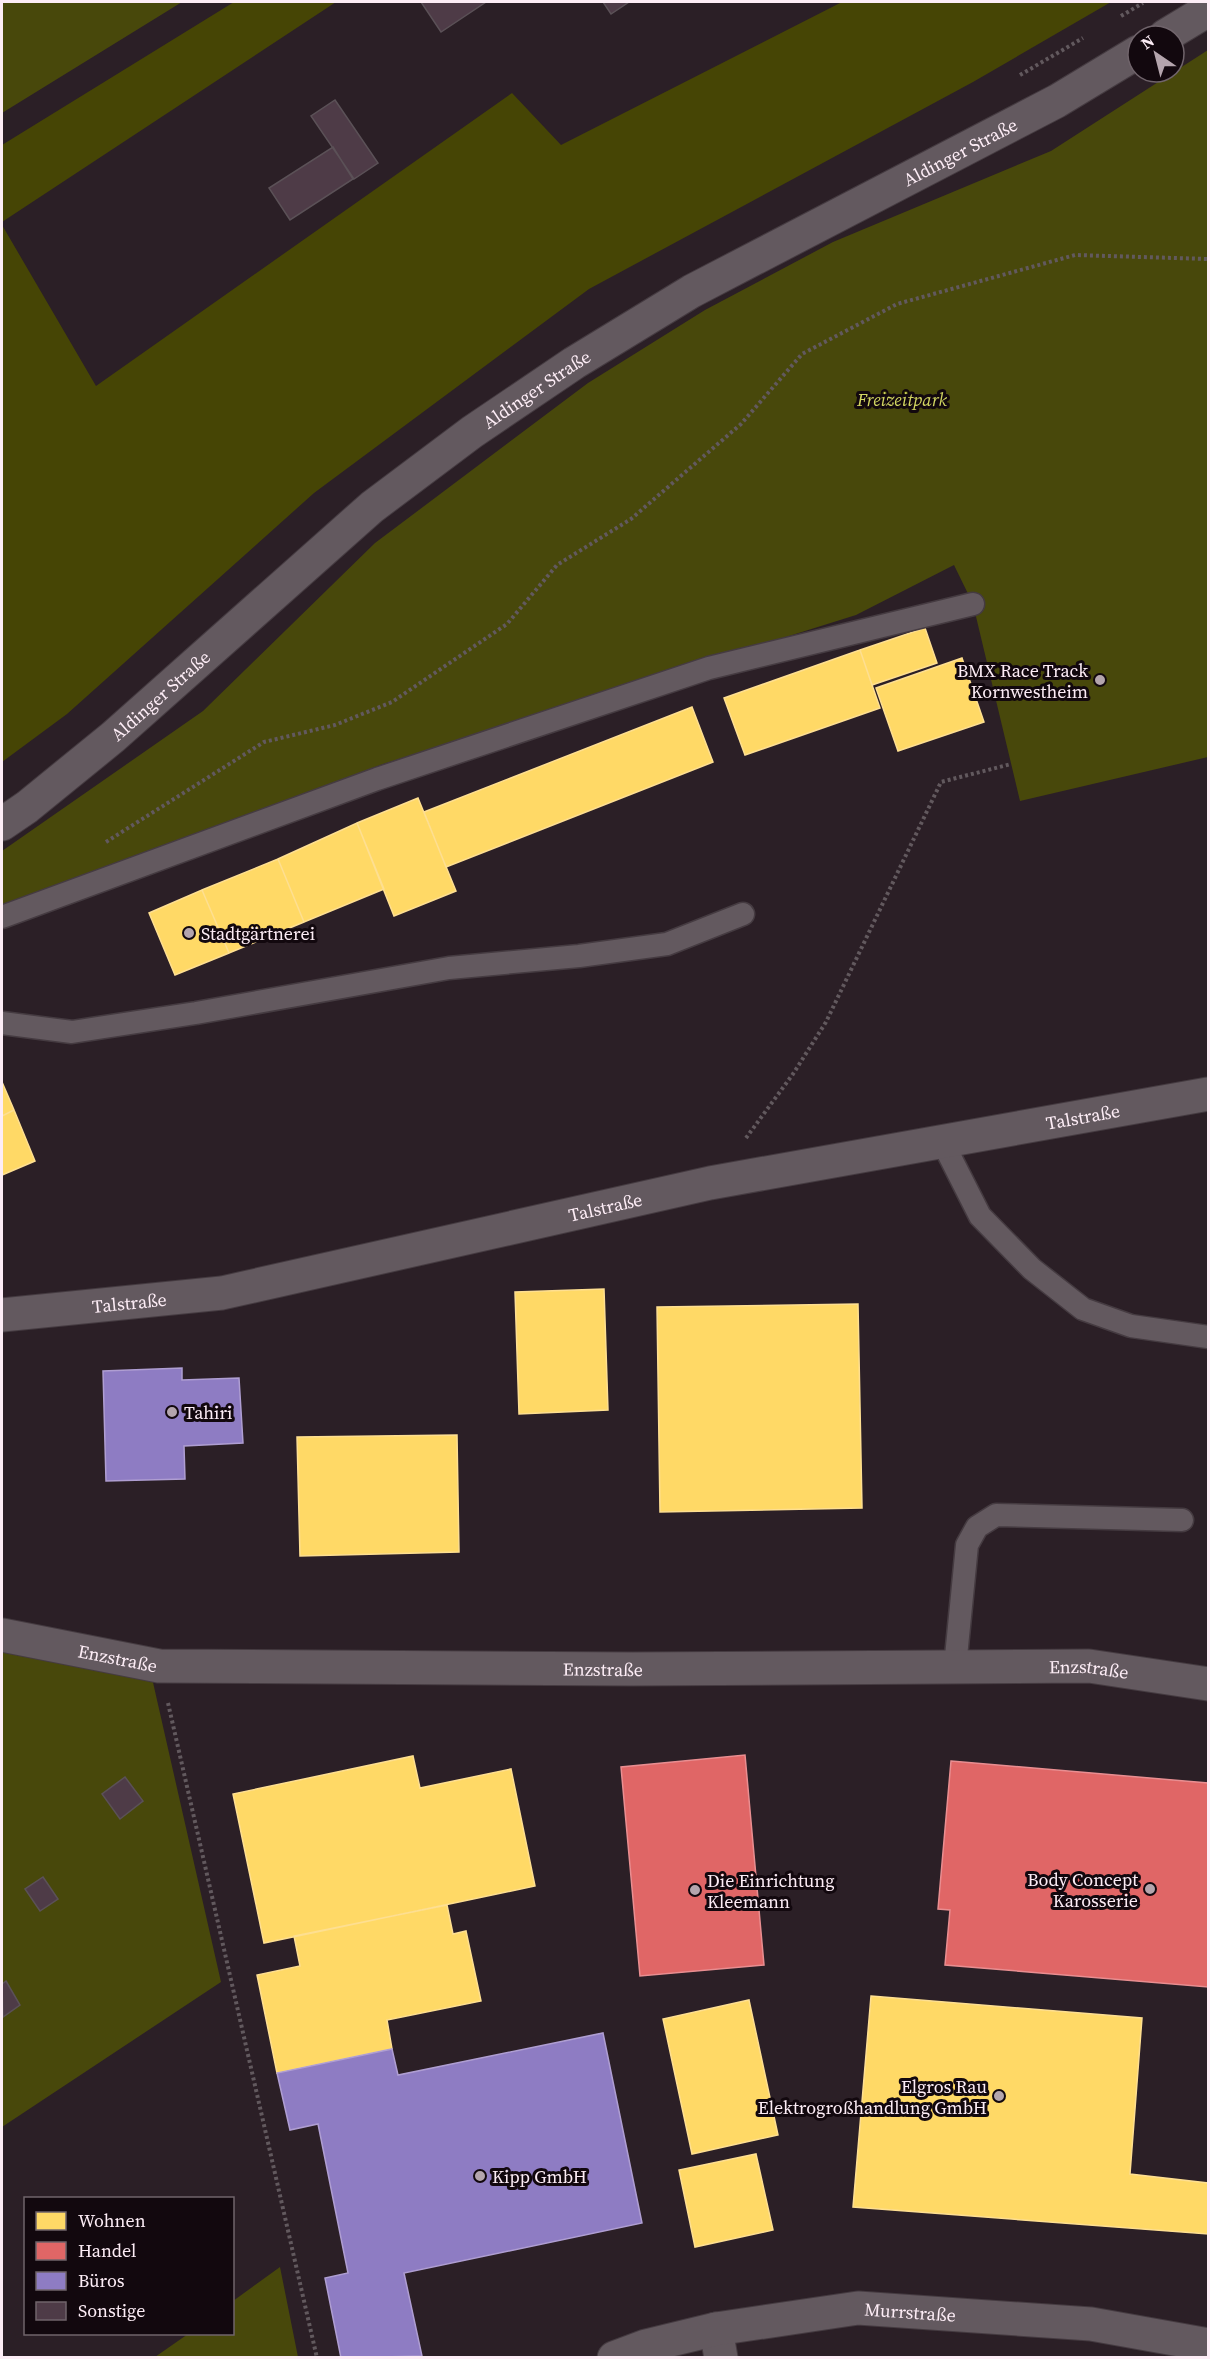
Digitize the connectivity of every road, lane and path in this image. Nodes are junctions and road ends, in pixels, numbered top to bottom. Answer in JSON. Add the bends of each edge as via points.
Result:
{"nodes":[{"id":1,"x":1209,"y":10,"type":"edge"},
{"id":2,"x":1185,"y":24,"type":"edge"},
{"id":3,"x":1126,"y":59,"type":"edge"},
{"id":4,"x":1209,"y":259,"type":"edge"},
{"id":5,"x":973,"y":604,"type":"dead end"},
{"id":6,"x":1011,"y":764,"type":"dead end"},
{"id":7,"x":2,"y":824,"type":"edge"},
{"id":8,"x":98,"y":847,"type":"dead end"},
{"id":9,"x":743,"y":914,"type":"dead end"},
{"id":10,"x":2,"y":917,"type":"edge"},
{"id":11,"x":2,"y":1023,"type":"edge"},
{"id":12,"x":1209,"y":1094,"type":"edge"},
{"id":13,"x":942,"y":1142,"type":"junction"},
{"id":14,"x":710,"y":1183,"type":"junction"},
{"id":15,"x":2,"y":1315,"type":"edge"},
{"id":16,"x":1209,"y":1337,"type":"edge"},
{"id":17,"x":1182,"y":1520,"type":"dead end"},
{"id":18,"x":2,"y":1635,"type":"edge"},
{"id":19,"x":159,"y":1666,"type":"junction"},
{"id":20,"x":955,"y":1667,"type":"junction"},
{"id":21,"x":1209,"y":1684,"type":"edge"},
{"id":22,"x":719,"y":2343,"type":"edge"},
{"id":23,"x":1209,"y":2344,"type":"edge"},
{"id":24,"x":317,"y":2358,"type":"edge"},
{"id":25,"x":614,"y":2358,"type":"edge"}],
"edges":[{"from":1,"to":2,"type":"street"},
{"from":3,"to":7,"type":"street","name":"Aldinger Straße","via":[[1057,101],[692,291],[490,419],[372,507],[113,737]]},
{"from":4,"to":8,"type":"path","via":[[1075,255],[897,304],[802,354],[741,424],[631,519],[556,565],[507,624],[392,702],[335,725],[264,742]]},
{"from":5,"to":10,"type":"lane","via":[[709,668],[377,779]]},
{"from":6,"to":14,"type":"path","via":[[941,782],[826,1022],[793,1074]]},
{"from":9,"to":11,"type":"lane","via":[[667,944],[449,968],[72,1032]]},
{"from":12,"to":13,"type":"street","name":"Talstraße"},
{"from":13,"to":14,"type":"street","name":"Talstraße"},
{"from":13,"to":16,"type":"lane","via":[[980,1216],[1032,1269],[1083,1309],[1131,1326]]},
{"from":14,"to":15,"type":"street","name":"Talstraße","via":[[222,1293]]},
{"from":17,"to":20,"type":"lane","via":[[996,1515],[977,1527],[967,1545]]},
{"from":18,"to":19,"type":"street","name":"Enzstraße"},
{"from":19,"to":20,"type":"street","name":"Enzstraße"},
{"from":19,"to":24,"type":"path"},
{"from":20,"to":21,"type":"street","name":"Enzstraße","via":[[1089,1666]]},
{"from":22,"to":23,"type":"street","name":"Murrstraße","via":[[858,2308],[1091,2324]]},
{"from":22,"to":25,"type":"street","name":"Murrstraße","via":[[646,2346]]}]}
